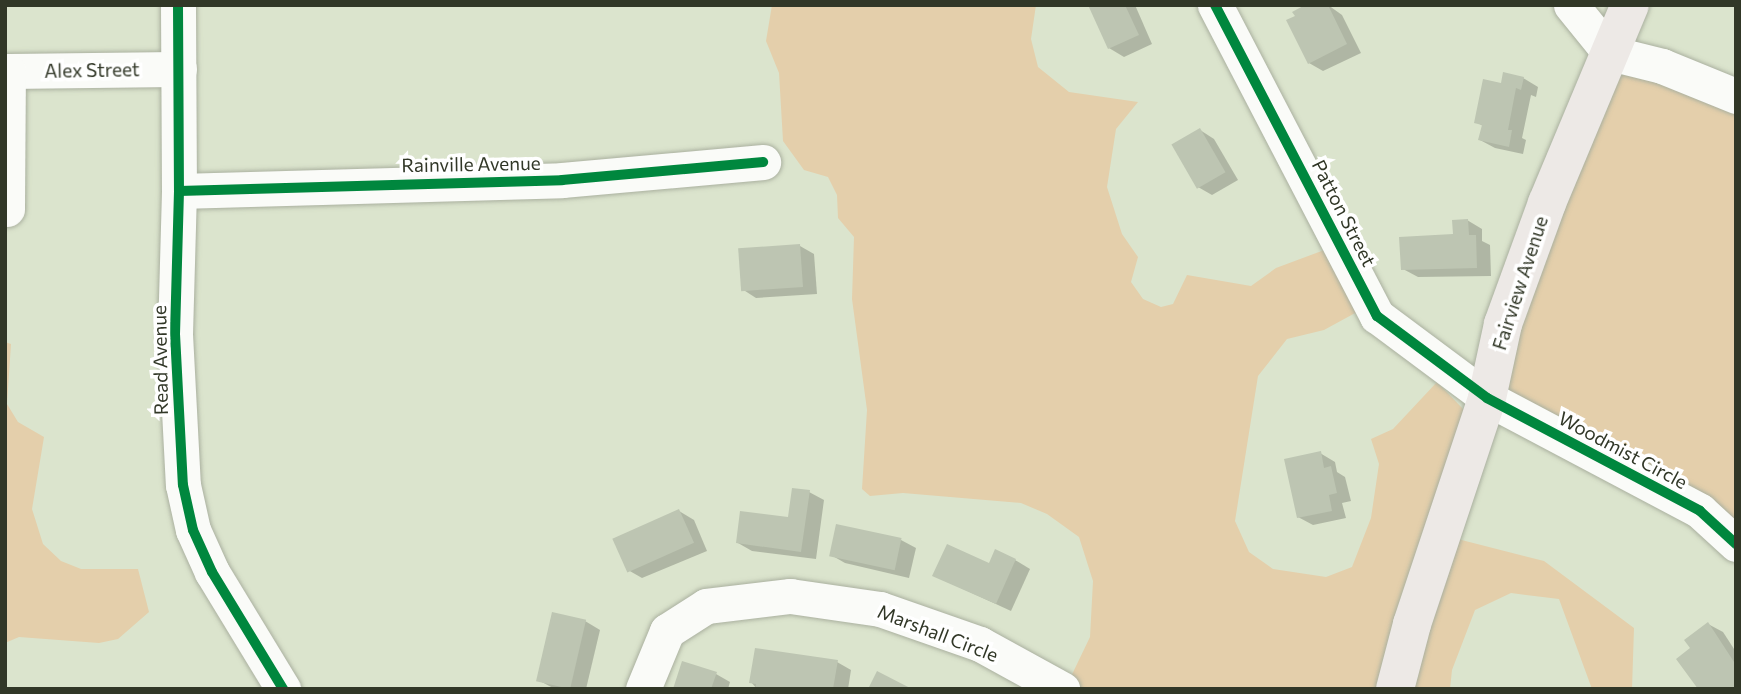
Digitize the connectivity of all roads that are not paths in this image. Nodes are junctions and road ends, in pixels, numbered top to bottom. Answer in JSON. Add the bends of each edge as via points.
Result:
{"nodes":[{"id":1,"x":178,"y":5,"type":"edge"},
{"id":2,"x":1215,"y":5,"type":"edge"},
{"id":3,"x":1571,"y":5,"type":"edge"},
{"id":4,"x":1630,"y":5,"type":"edge"},
{"id":5,"x":1610,"y":53,"type":"junction"},
{"id":6,"x":179,"y":69,"type":"junction"},
{"id":7,"x":7,"y":71,"type":"edge"},
{"id":8,"x":1736,"y":96,"type":"edge"},
{"id":9,"x":763,"y":162,"type":"dead end"},
{"id":10,"x":179,"y":191,"type":"junction"},
{"id":11,"x":7,"y":209,"type":"edge"},
{"id":12,"x":1487,"y":398,"type":"junction"},
{"id":13,"x":1736,"y":544,"type":"edge"},
{"id":14,"x":283,"y":689,"type":"edge"},
{"id":15,"x":643,"y":689,"type":"edge"},
{"id":16,"x":1062,"y":689,"type":"edge"},
{"id":17,"x":1395,"y":689,"type":"edge"}],
"edges":[{"from":1,"to":6,"type":"street","name":"Read Avenue"},
{"from":2,"to":12,"type":"street","name":"Patton Street","via":[[1377,316]]},
{"from":3,"to":5,"type":"street"},
{"from":4,"to":5,"type":"main road","name":"Fairview Avenue"},
{"from":5,"to":8,"type":"street","via":[[1662,65]]},
{"from":5,"to":12,"type":"main road","name":"Fairview Avenue","via":[[1547,203],[1503,324]]},
{"from":6,"to":7,"type":"street","name":"Alex Street"},
{"from":6,"to":10,"type":"street","name":"Read Avenue"},
{"from":7,"to":11,"type":"street"},
{"from":9,"to":10,"type":"street","name":"Rainville Avenue","via":[[562,180]]},
{"from":10,"to":14,"type":"street","name":"Read Avenue","via":[[175,334],[183,485],[193,530],[212,572]]},
{"from":12,"to":13,"type":"street","name":"Woodmist Circle","via":[[1700,511]]},
{"from":12,"to":17,"type":"main road","name":"Fairview Avenue"},
{"from":15,"to":16,"type":"street","name":"Marshall Circle","via":[[667,631],[706,606],[790,596],[880,608],[979,644]]}]}
